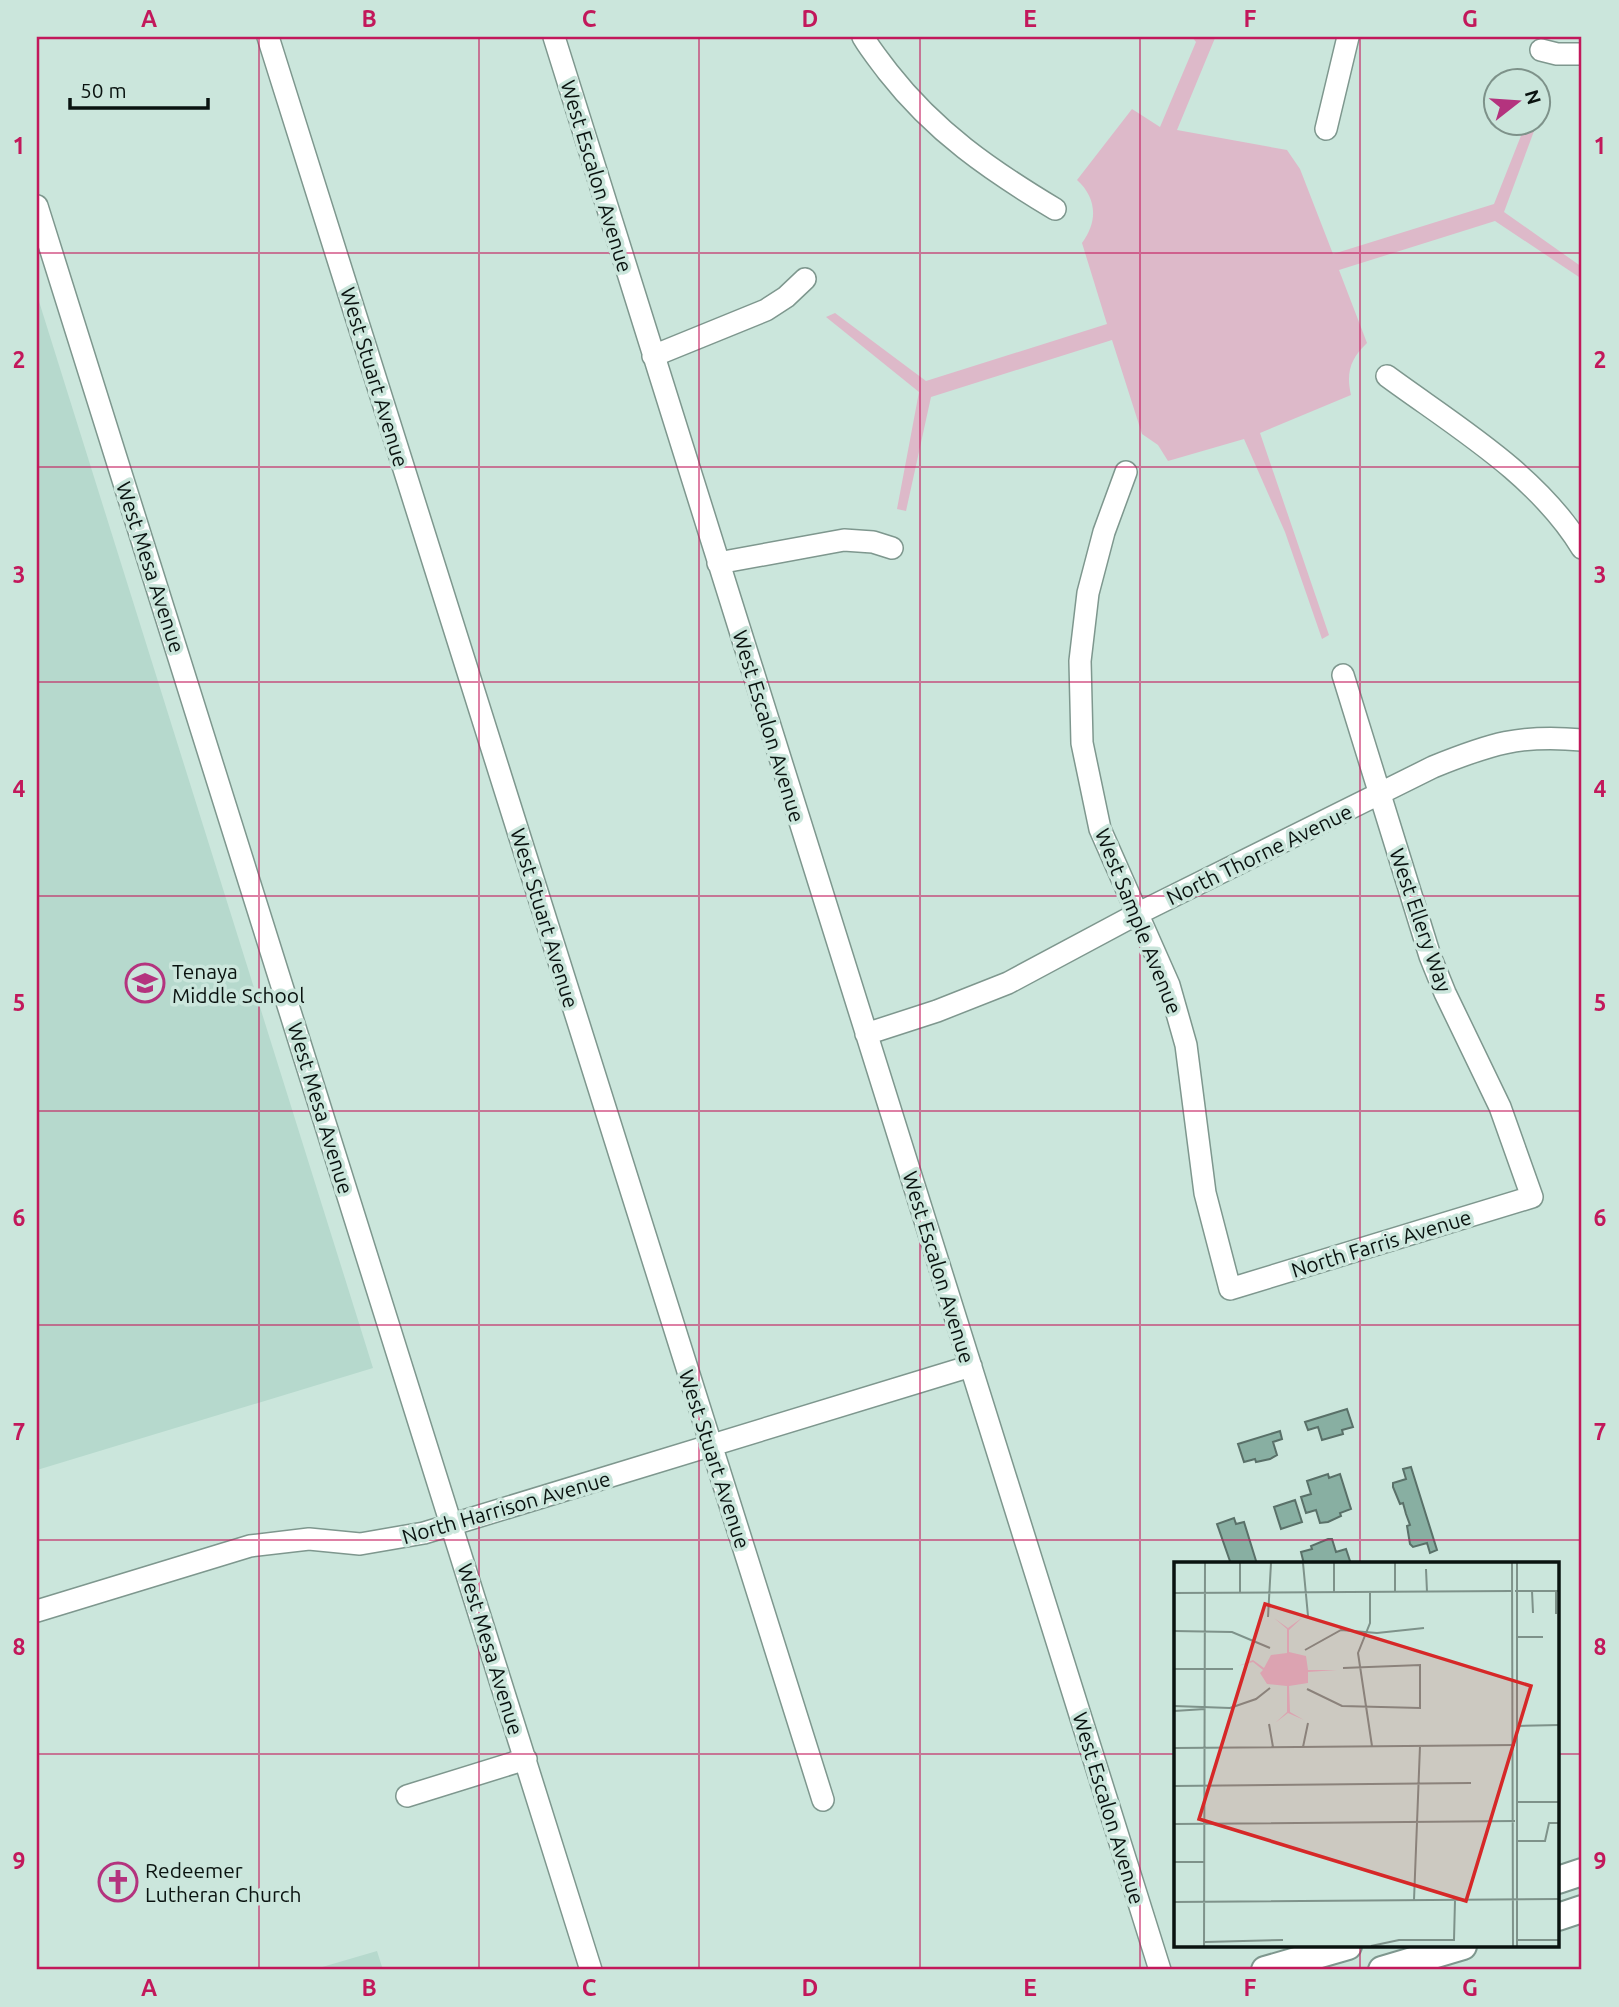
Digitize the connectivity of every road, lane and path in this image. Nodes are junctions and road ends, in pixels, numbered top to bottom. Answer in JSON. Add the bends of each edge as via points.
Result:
{"nodes":[{"id":1,"x":268,"y":37,"type":"edge"},
{"id":2,"x":554,"y":37,"type":"edge"},
{"id":3,"x":863,"y":37,"type":"edge"},
{"id":4,"x":1348,"y":37,"type":"edge"},
{"id":5,"x":1541,"y":50,"type":"dead end"},
{"id":6,"x":1582,"y":54,"type":"edge"},
{"id":7,"x":1326,"y":129,"type":"dead end"},
{"id":8,"x":37,"y":206,"type":"edge"},
{"id":9,"x":1055,"y":209,"type":"dead end"},
{"id":10,"x":805,"y":279,"type":"dead end"},
{"id":11,"x":653,"y":356,"type":"junction"},
{"id":12,"x":1387,"y":376,"type":"dead end"},
{"id":13,"x":1126,"y":472,"type":"dead end"},
{"id":14,"x":892,"y":548,"type":"dead end"},
{"id":15,"x":1582,"y":548,"type":"edge"},
{"id":16,"x":718,"y":563,"type":"junction"},
{"id":17,"x":1343,"y":675,"type":"dead end"},
{"id":18,"x":1582,"y":740,"type":"edge"},
{"id":19,"x":1379,"y":795,"type":"junction"},
{"id":20,"x":1137,"y":914,"type":"junction"},
{"id":21,"x":866,"y":1034,"type":"junction"},
{"id":22,"x":1532,"y":1197,"type":"joint"},
{"id":23,"x":1230,"y":1289,"type":"joint"},
{"id":24,"x":971,"y":1366,"type":"junction"},
{"id":25,"x":710,"y":1446,"type":"junction"},
{"id":26,"x":452,"y":1524,"type":"junction"},
{"id":27,"x":37,"y":1611,"type":"edge"},
{"id":28,"x":526,"y":1759,"type":"junction"},
{"id":29,"x":407,"y":1796,"type":"dead end"},
{"id":30,"x":823,"y":1800,"type":"dead end"},
{"id":31,"x":1582,"y":1872,"type":"edge"},
{"id":32,"x":1560,"y":1879,"type":"edge"},
{"id":33,"x":1582,"y":1909,"type":"edge"},
{"id":34,"x":1560,"y":1916,"type":"edge"},
{"id":35,"x":1344,"y":1948,"type":"edge"},
{"id":36,"x":1456,"y":1948,"type":"edge"},
{"id":37,"x":1308,"y":1964,"type":"edge"},
{"id":38,"x":591,"y":1970,"type":"edge"},
{"id":39,"x":1160,"y":1970,"type":"edge"},
{"id":40,"x":1265,"y":1970,"type":"edge"},
{"id":41,"x":1382,"y":1970,"type":"edge"}],
"edges":[{"from":1,"to":25,"type":"street","name":"West Stuart Avenue"},
{"from":2,"to":11,"type":"street","name":"West Escalon Avenue"},
{"from":3,"to":9,"type":"street","via":[[901,88],[948,137]]},
{"from":4,"to":7,"type":"street"},
{"from":5,"to":6,"type":"street"},
{"from":8,"to":26,"type":"street","name":"West Mesa Avenue"},
{"from":10,"to":11,"type":"street","via":[[766,310]]},
{"from":11,"to":16,"type":"street","name":"West Escalon Avenue"},
{"from":12,"to":15,"type":"street","via":[[1514,470],[1553,509]]},
{"from":13,"to":20,"type":"street","name":"West Sample Avenue","via":[[1088,593],[1080,661],[1082,743],[1100,829]]},
{"from":14,"to":16,"type":"street","via":[[844,540]]},
{"from":16,"to":21,"type":"street","name":"West Escalon Avenue"},
{"from":17,"to":19,"type":"street","name":"West Ellery Way"},
{"from":18,"to":19,"type":"street","name":"North Thorne Avenue","via":[[1513,740],[1480,748]]},
{"from":19,"to":20,"type":"street","name":"North Thorne Avenue"},
{"from":19,"to":22,"type":"street","name":"West Ellery Way","via":[[1430,956],[1500,1107]]},
{"from":20,"to":21,"type":"street","name":"North Thorne Avenue","via":[[1008,983]]},
{"from":20,"to":23,"type":"street","name":"West Sample Avenue","via":[[1169,985],[1186,1045],[1205,1193]]},
{"from":21,"to":24,"type":"street","name":"West Escalon Avenue"},
{"from":22,"to":23,"type":"street","name":"North Farris Avenue"},
{"from":24,"to":25,"type":"street","name":"North Harrison Avenue"},
{"from":24,"to":39,"type":"street","name":"West Escalon Avenue"},
{"from":25,"to":26,"type":"street","name":"North Harrison Avenue"},
{"from":25,"to":30,"type":"street","name":"West Stuart Avenue"},
{"from":26,"to":27,"type":"street","name":"North Harrison Avenue","via":[[360,1544],[309,1539],[250,1546]]},
{"from":26,"to":28,"type":"street","name":"West Mesa Avenue"},
{"from":28,"to":29,"type":"street"},
{"from":28,"to":38,"type":"street","name":"West Mesa Avenue"},
{"from":31,"to":32,"type":"main road"},
{"from":33,"to":34,"type":"main road"},
{"from":35,"to":37,"type":"main road"},
{"from":36,"to":41,"type":"main road"},
{"from":37,"to":40,"type":"main road"}]}
